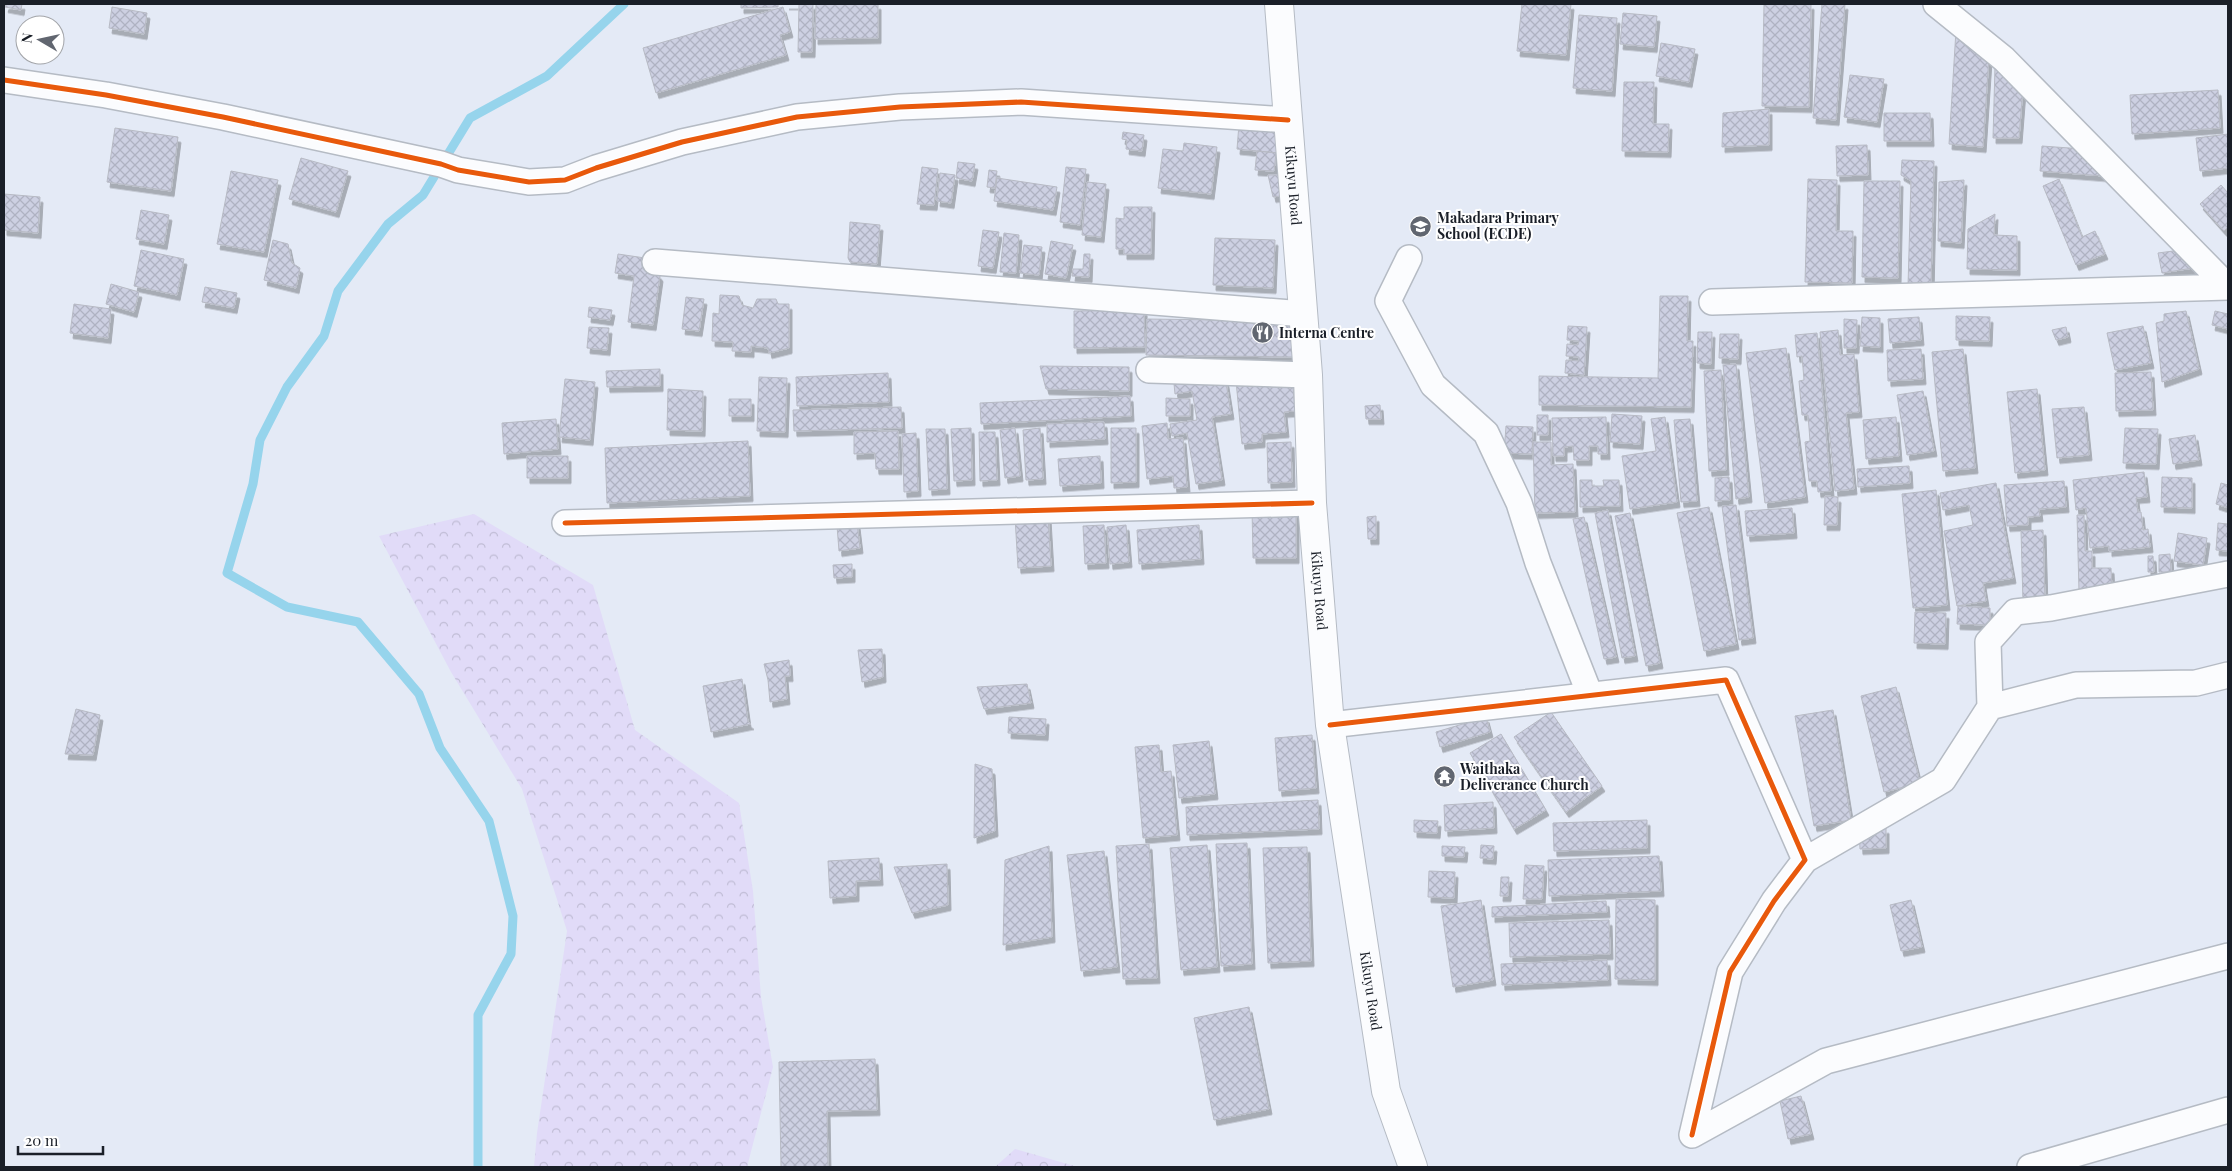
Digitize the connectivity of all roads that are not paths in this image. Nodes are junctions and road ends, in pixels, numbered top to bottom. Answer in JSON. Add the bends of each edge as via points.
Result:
{"nodes":[{"id":1,"x":1279,"y":4,"type":"edge"},
{"id":2,"x":1936,"y":4,"type":"edge"},
{"id":3,"x":4,"y":80,"type":"edge"},
{"id":4,"x":1288,"y":120,"type":"junction"},
{"id":5,"x":1408,"y":258,"type":"dead end"},
{"id":6,"x":655,"y":262,"type":"dead end"},
{"id":7,"x":2228,"y":287,"type":"edge"},
{"id":8,"x":1712,"y":302,"type":"dead end"},
{"id":9,"x":1304,"y":314,"type":"junction"},
{"id":10,"x":1149,"y":370,"type":"dead end"},
{"id":11,"x":1308,"y":375,"type":"junction"},
{"id":12,"x":1312,"y":503,"type":"junction"},
{"id":13,"x":565,"y":523,"type":"dead end"},
{"id":14,"x":2228,"y":574,"type":"edge"},
{"id":15,"x":2228,"y":675,"type":"edge"},
{"id":16,"x":1590,"y":696,"type":"junction"},
{"id":17,"x":1990,"y":707,"type":"junction"},
{"id":18,"x":1330,"y":725,"type":"junction"},
{"id":19,"x":1805,"y":860,"type":"junction"},
{"id":20,"x":2228,"y":956,"type":"edge"},
{"id":21,"x":2228,"y":1110,"type":"edge"},
{"id":22,"x":1413,"y":1167,"type":"edge"},
{"id":23,"x":2030,"y":1167,"type":"edge"}],
"edges":[{"from":1,"to":4,"type":"main road","name":"Kikuyu Road"},
{"from":2,"to":7,"type":"street","via":[[2004,59]]},
{"from":3,"to":4,"type":"street","via":[[203,113],[458,170],[529,182],[565,180],[682,142],[797,117],[900,107],[1021,102]]},
{"from":4,"to":9,"type":"main road","name":"Kikuyu Road"},
{"from":5,"to":16,"type":"street","via":[[1388,301],[1433,385],[1486,434],[1519,503],[1538,563]]},
{"from":6,"to":9,"type":"street"},
{"from":7,"to":8,"type":"street"},
{"from":9,"to":11,"type":"main road","name":"Kikuyu Road"},
{"from":10,"to":11,"type":"street"},
{"from":11,"to":12,"type":"main road","name":"Kikuyu Road"},
{"from":12,"to":13,"type":"street"},
{"from":12,"to":18,"type":"main road","name":"Kikuyu Road"},
{"from":14,"to":17,"type":"street","via":[[2051,608],[2014,612],[1988,642]]},
{"from":15,"to":17,"type":"street","via":[[2196,683],[2076,685]]},
{"from":16,"to":18,"type":"street"},
{"from":16,"to":19,"type":"street","via":[[1726,680]]},
{"from":17,"to":19,"type":"street","via":[[1943,780]]},
{"from":18,"to":22,"type":"main road","name":"Kikuyu Road","via":[[1386,1091]]},
{"from":19,"to":20,"type":"street","via":[[1774,901],[1730,972],[1692,1135],[1826,1061]]},
{"from":21,"to":23,"type":"street"}]}
